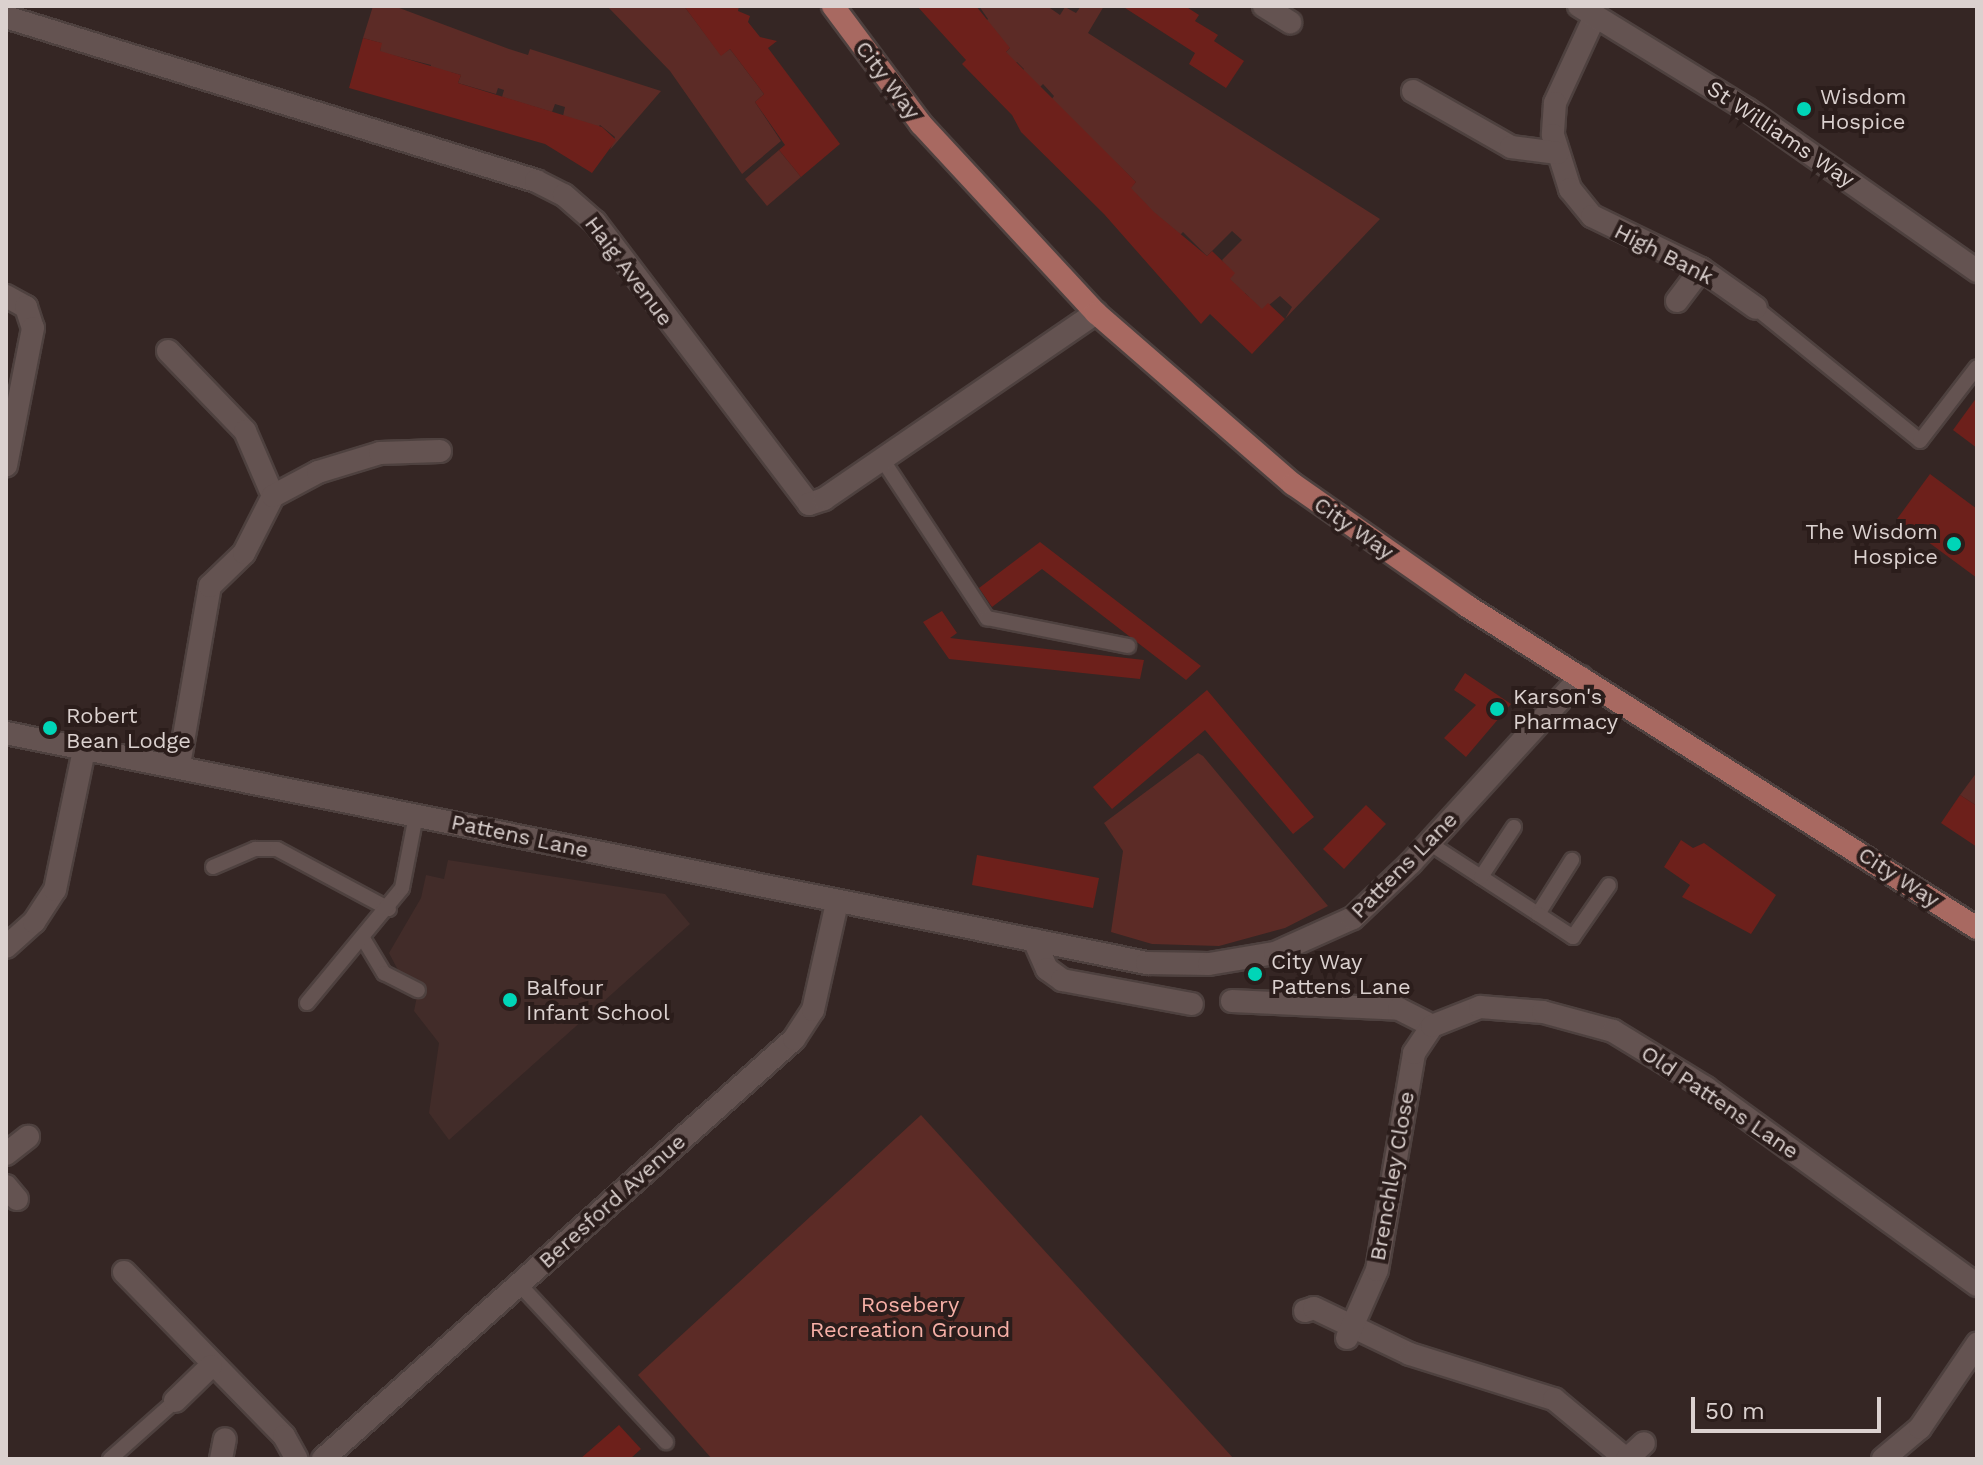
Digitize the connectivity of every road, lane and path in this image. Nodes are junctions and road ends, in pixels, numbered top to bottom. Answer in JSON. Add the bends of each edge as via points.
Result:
{"nodes":[{"id":1,"x":833,"y":6,"type":"edge"},
{"id":2,"x":1264,"y":6,"type":"edge"},
{"id":3,"x":1587,"y":11,"type":"edge"},
{"id":4,"x":6,"y":17,"type":"edge"},
{"id":5,"x":1290,"y":22,"type":"dead end"},
{"id":6,"x":1413,"y":91,"type":"dead end"},
{"id":7,"x":1558,"y":153,"type":"junction"},
{"id":8,"x":1701,"y":269,"type":"junction"},
{"id":9,"x":1977,"y":271,"type":"edge"},
{"id":10,"x":6,"y":296,"type":"edge"},
{"id":11,"x":1677,"y":301,"type":"dead end"},
{"id":12,"x":1756,"y":308,"type":"joint"},
{"id":13,"x":1096,"y":313,"type":"junction"},
{"id":14,"x":168,"y":351,"type":"dead end"},
{"id":15,"x":1977,"y":367,"type":"edge"},
{"id":16,"x":10,"y":408,"type":"edge"},
{"id":17,"x":440,"y":451,"type":"dead end"},
{"id":18,"x":882,"y":459,"type":"junction"},
{"id":19,"x":6,"y":465,"type":"edge"},
{"id":20,"x":273,"y":496,"type":"junction"},
{"id":21,"x":1128,"y":646,"type":"dead end"},
{"id":22,"x":1581,"y":677,"type":"junction"},
{"id":23,"x":6,"y":733,"type":"edge"},
{"id":24,"x":84,"y":750,"type":"junction"},
{"id":25,"x":179,"y":765,"type":"junction"},
{"id":26,"x":416,"y":815,"type":"junction"},
{"id":27,"x":1514,"y":827,"type":"dead end"},
{"id":28,"x":1429,"y":843,"type":"junction"},
{"id":29,"x":1572,"y":860,"type":"dead end"},
{"id":30,"x":213,"y":867,"type":"dead end"},
{"id":31,"x":1481,"y":877,"type":"junction"},
{"id":32,"x":1609,"y":885,"type":"dead end"},
{"id":33,"x":837,"y":903,"type":"junction"},
{"id":34,"x":389,"y":909,"type":"junction"},
{"id":35,"x":1538,"y":914,"type":"junction"},
{"id":36,"x":1977,"y":928,"type":"edge"},
{"id":37,"x":364,"y":940,"type":"junction"},
{"id":38,"x":1034,"y":940,"type":"junction"},
{"id":39,"x":6,"y":947,"type":"edge"},
{"id":40,"x":418,"y":990,"type":"dead end"},
{"id":41,"x":1232,"y":1001,"type":"dead end"},
{"id":42,"x":307,"y":1003,"type":"dead end"},
{"id":43,"x":1192,"y":1004,"type":"dead end"},
{"id":44,"x":1432,"y":1026,"type":"junction"},
{"id":45,"x":28,"y":1137,"type":"dead end"},
{"id":46,"x":6,"y":1154,"type":"edge"},
{"id":47,"x":124,"y":1272,"type":"dead end"},
{"id":48,"x":519,"y":1284,"type":"junction"},
{"id":49,"x":1977,"y":1285,"type":"edge"},
{"id":50,"x":1305,"y":1311,"type":"dead end"},
{"id":51,"x":1350,"y":1333,"type":"junction"},
{"id":52,"x":1977,"y":1344,"type":"edge"},
{"id":53,"x":211,"y":1366,"type":"junction"},
{"id":54,"x":175,"y":1401,"type":"joint"},
{"id":55,"x":666,"y":1442,"type":"dead end"},
{"id":56,"x":1644,"y":1443,"type":"dead end"},
{"id":57,"x":1903,"y":1444,"type":"junction"},
{"id":58,"x":110,"y":1459,"type":"edge"},
{"id":59,"x":297,"y":1459,"type":"edge"},
{"id":60,"x":323,"y":1459,"type":"edge"},
{"id":61,"x":1626,"y":1459,"type":"edge"},
{"id":62,"x":1883,"y":1459,"type":"edge"},
{"id":63,"x":1920,"y":1459,"type":"edge"}],
"edges":[{"from":1,"to":13,"type":"main road","name":"City Way","via":[[921,124]]},
{"from":2,"to":5,"type":"street"},
{"from":3,"to":7,"type":"street","name":"High Bank","via":[[1557,93],[1553,127]]},
{"from":3,"to":9,"type":"street","name":"St Williams Way","via":[[1759,117]]},
{"from":4,"to":18,"type":"street","name":"Haig Avenue","via":[[549,187],[595,222],[802,499],[813,504],[824,499]]},
{"from":6,"to":7,"type":"street","via":[[1511,147]]},
{"from":7,"to":8,"type":"street","name":"High Bank","via":[[1570,189],[1592,216]]},
{"from":8,"to":11,"type":"street"},
{"from":8,"to":12,"type":"street","name":"High Bank"},
{"from":10,"to":16,"type":"street","via":[[26,307],[33,328]]},
{"from":12,"to":15,"type":"lane","via":[[1920,441]]},
{"from":13,"to":18,"type":"street","name":"Haig Avenue"},
{"from":13,"to":22,"type":"main road","name":"City Way","via":[[1293,484],[1419,574]]},
{"from":14,"to":20,"type":"street","via":[[245,431]]},
{"from":16,"to":19,"type":"street"},
{"from":17,"to":20,"type":"street","via":[[380,453],[318,472]]},
{"from":18,"to":21,"type":"lane","via":[[987,618]]},
{"from":20,"to":25,"type":"street","via":[[244,553],[210,586]]},
{"from":22,"to":28,"type":"street","name":"Pattens Lane"},
{"from":22,"to":36,"type":"main road","name":"City Way"},
{"from":23,"to":24,"type":"street","name":"Pattens Lane"},
{"from":24,"to":25,"type":"street","name":"Pattens Lane"},
{"from":24,"to":39,"type":"street","via":[[55,890],[34,922]]},
{"from":25,"to":26,"type":"street","name":"Pattens Lane"},
{"from":26,"to":33,"type":"street","name":"Pattens Lane"},
{"from":26,"to":34,"type":"lane","via":[[408,875]]},
{"from":27,"to":31,"type":"lane"},
{"from":28,"to":31,"type":"lane"},
{"from":28,"to":38,"type":"street","name":"Pattens Lane","via":[[1353,918],[1275,953],[1171,964]]},
{"from":29,"to":35,"type":"lane"},
{"from":30,"to":34,"type":"lane","via":[[255,849],[277,849]]},
{"from":31,"to":35,"type":"lane"},
{"from":32,"to":35,"type":"lane","via":[[1573,937]]},
{"from":33,"to":38,"type":"street","name":"Pattens Lane"},
{"from":33,"to":48,"type":"street","name":"Beresford Avenue","via":[[813,1010],[794,1039]]},
{"from":34,"to":37,"type":"lane"},
{"from":37,"to":40,"type":"lane","via":[[384,973]]},
{"from":37,"to":42,"type":"lane"},
{"from":38,"to":43,"type":"street","via":[[1047,969],[1062,980]]},
{"from":41,"to":44,"type":"street","via":[[1399,1009]]},
{"from":44,"to":49,"type":"street","name":"Old Pattens Lane","via":[[1480,1007],[1543,1012],[1613,1031],[1706,1088]]},
{"from":44,"to":51,"type":"street","name":"Brenchley Close","via":[[1414,1053],[1377,1270]]},
{"from":45,"to":46,"type":"street"},
{"from":47,"to":53,"type":"street"},
{"from":48,"to":55,"type":"lane"},
{"from":48,"to":60,"type":"street","name":"Beresford Avenue"},
{"from":50,"to":51,"type":"street","via":[[1314,1308]]},
{"from":51,"to":61,"type":"street","via":[[1554,1399]]},
{"from":52,"to":57,"type":"street"},
{"from":53,"to":54,"type":"street"},
{"from":53,"to":59,"type":"street","via":[[284,1436]]},
{"from":54,"to":58,"type":"lane"},
{"from":56,"to":61,"type":"street"},
{"from":57,"to":62,"type":"street"},
{"from":57,"to":63,"type":"street"}]}
